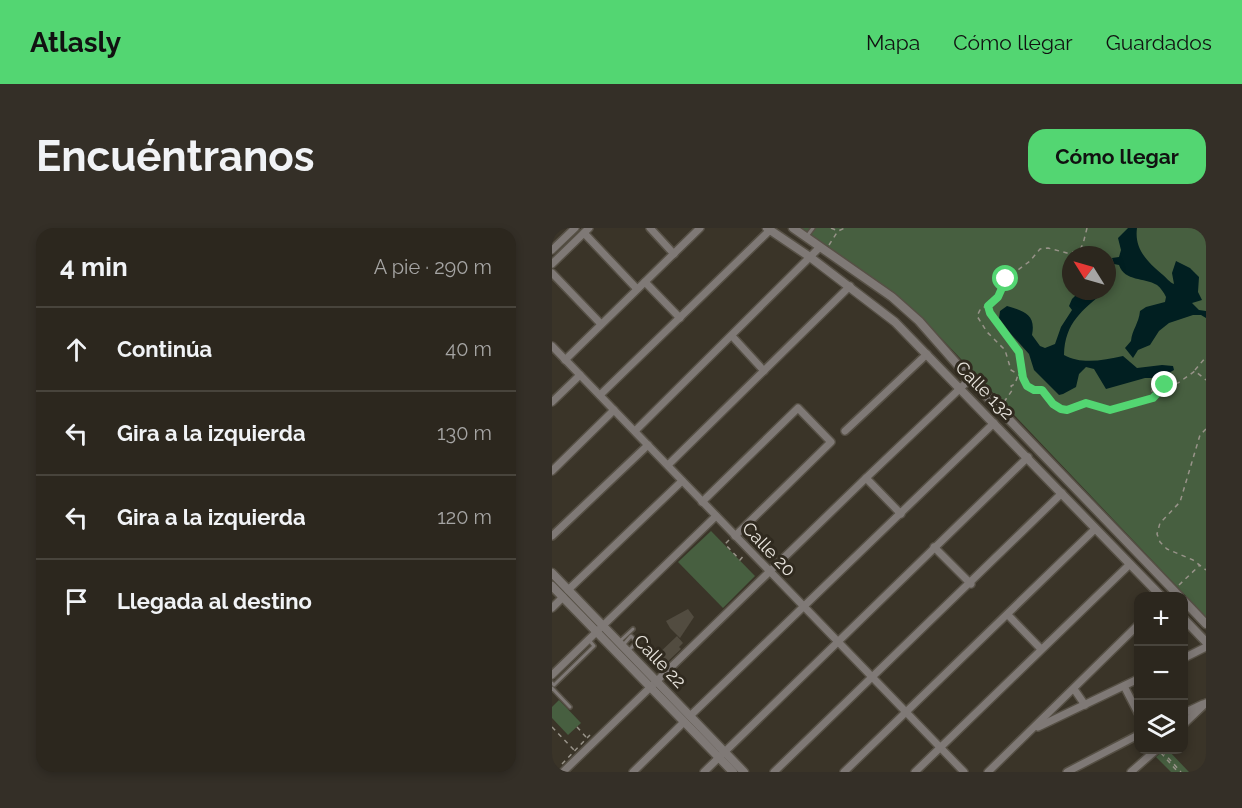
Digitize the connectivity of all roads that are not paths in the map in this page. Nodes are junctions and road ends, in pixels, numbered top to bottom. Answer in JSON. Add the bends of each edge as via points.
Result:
{"nodes":[{"id":1,"x":575,"y":228,"type":"edge"},
{"id":2,"x":650,"y":228,"type":"edge"},
{"id":3,"x":700,"y":228,"type":"edge"},
{"id":4,"x":793,"y":228,"type":"edge"},
{"id":5,"x":813,"y":228,"type":"edge"},
{"id":6,"x":769,"y":229,"type":"edge"},
{"id":7,"x":586,"y":231,"type":"edge"},
{"id":8,"x":806,"y":238,"type":"junction"},
{"id":9,"x":823,"y":249,"type":"junction"},
{"id":10,"x":552,"y":250,"type":"edge"},
{"id":11,"x":674,"y":254,"type":"junction"},
{"id":12,"x":810,"y":257,"type":"junction"},
{"id":13,"x":552,"y":264,"type":"edge"},
{"id":14,"x":552,"y":273,"type":"edge"},
{"id":15,"x":645,"y":282,"type":"junction"},
{"id":16,"x":850,"y":286,"type":"junction"},
{"id":17,"x":637,"y":289,"type":"junction"},
{"id":18,"x":680,"y":318,"type":"junction"},
{"id":19,"x":602,"y":324,"type":"junction"},
{"id":20,"x":732,"y":336,"type":"junction"},
{"id":21,"x":552,"y":346,"type":"edge"},
{"id":22,"x":927,"y":354,"type":"junction"},
{"id":23,"x":565,"y":360,"type":"junction"},
{"id":24,"x":764,"y":371,"type":"junction"},
{"id":25,"x":580,"y":375,"type":"junction"},
{"id":26,"x":970,"y":379,"type":"junction"},
{"id":27,"x":959,"y":389,"type":"junction"},
{"id":28,"x":600,"y":395,"type":"junction"},
{"id":29,"x":552,"y":402,"type":"edge"},
{"id":30,"x":614,"y":410,"type":"junction"},
{"id":31,"x":994,"y":423,"type":"junction"},
{"id":32,"x":634,"y":431,"type":"junction"},
{"id":33,"x":845,"y":431,"type":"dead end"},
{"id":34,"x":648,"y":445,"type":"junction"},
{"id":35,"x":1028,"y":457,"type":"junction"},
{"id":36,"x":668,"y":465,"type":"junction"},
{"id":37,"x":552,"y":471,"type":"edge"},
{"id":38,"x":866,"y":478,"type":"junction"},
{"id":39,"x":682,"y":481,"type":"junction"},
{"id":40,"x":1062,"y":493,"type":"junction"},
{"id":41,"x":702,"y":502,"type":"junction"},
{"id":42,"x":901,"y":514,"type":"junction"},
{"id":43,"x":716,"y":516,"type":"junction"},
{"id":44,"x":1095,"y":529,"type":"junction"},
{"id":45,"x":552,"y":536,"type":"edge"},
{"id":46,"x":733,"y":537,"type":"junction"},
{"id":47,"x":934,"y":548,"type":"junction"},
{"id":48,"x":1130,"y":564,"type":"junction"},
{"id":49,"x":770,"y":572,"type":"junction"},
{"id":50,"x":552,"y":573,"type":"edge"},
{"id":51,"x":971,"y":584,"type":"junction"},
{"id":52,"x":552,"y":586,"type":"edge"},
{"id":53,"x":1156,"y":592,"type":"edge"},
{"id":54,"x":1173,"y":592,"type":"edge"},
{"id":55,"x":566,"y":594,"type":"junction"},
{"id":56,"x":1188,"y":605,"type":"edge"},
{"id":57,"x":804,"y":607,"type":"junction"},
{"id":58,"x":552,"y":608,"type":"edge"},
{"id":59,"x":1008,"y":615,"type":"junction"},
{"id":60,"x":1188,"y":624,"type":"edge"},
{"id":61,"x":1206,"y":624,"type":"edge"},
{"id":62,"x":600,"y":629,"type":"junction"},
{"id":63,"x":633,"y":629,"type":"dead end"},
{"id":64,"x":1134,"y":629,"type":"edge"},
{"id":65,"x":588,"y":640,"type":"junction"},
{"id":66,"x":838,"y":642,"type":"junction"},
{"id":67,"x":1206,"y":642,"type":"edge"},
{"id":68,"x":623,"y":646,"type":"junction"},
{"id":69,"x":1206,"y":647,"type":"edge"},
{"id":70,"x":1041,"y":649,"type":"junction"},
{"id":71,"x":1188,"y":656,"type":"edge"},
{"id":72,"x":552,"y":675,"type":"edge"},
{"id":73,"x":873,"y":678,"type":"junction"},
{"id":74,"x":1134,"y":681,"type":"edge"},
{"id":75,"x":552,"y":683,"type":"edge"},
{"id":76,"x":653,"y":684,"type":"junction"},
{"id":77,"x":1124,"y":686,"type":"junction"},
{"id":78,"x":552,"y":688,"type":"edge"},
{"id":79,"x":1074,"y":689,"type":"junction"},
{"id":80,"x":1206,"y":702,"type":"edge"},
{"id":81,"x":1085,"y":705,"type":"junction"},
{"id":82,"x":1134,"y":705,"type":"edge"},
{"id":83,"x":570,"y":707,"type":"dead end"},
{"id":84,"x":1188,"y":711,"type":"edge"},
{"id":85,"x":907,"y":713,"type":"junction"},
{"id":86,"x":687,"y":719,"type":"junction"},
{"id":87,"x":1188,"y":720,"type":"edge"},
{"id":88,"x":1034,"y":728,"type":"junction"},
{"id":89,"x":1134,"y":737,"type":"edge"},
{"id":90,"x":940,"y":747,"type":"junction"},
{"id":91,"x":722,"y":754,"type":"junction"},
{"id":92,"x":1155,"y":754,"type":"edge"},
{"id":93,"x":563,"y":769,"type":"edge"},
{"id":94,"x":633,"y":772,"type":"edge"},
{"id":95,"x":704,"y":772,"type":"edge"},
{"id":96,"x":733,"y":772,"type":"edge"},
{"id":97,"x":744,"y":772,"type":"edge"},
{"id":98,"x":774,"y":772,"type":"edge"},
{"id":99,"x":844,"y":772,"type":"edge"},
{"id":100,"x":915,"y":772,"type":"edge"},
{"id":101,"x":964,"y":772,"type":"edge"},
{"id":102,"x":988,"y":772,"type":"edge"},
{"id":103,"x":1067,"y":772,"type":"edge"},
{"id":104,"x":1131,"y":772,"type":"edge"}],
"edges":[{"from":1,"to":10,"type":"street"},
{"from":2,"to":11,"type":"street"},
{"from":3,"to":11,"type":"street"},
{"from":4,"to":8,"type":"street","name":"Calle 132"},
{"from":5,"to":8,"type":"lane"},
{"from":6,"to":12,"type":"street","name":"Calle 132"},
{"from":6,"to":18,"type":"street"},
{"from":7,"to":13,"type":"street"},
{"from":7,"to":17,"type":"street"},
{"from":8,"to":9,"type":"street","name":"Calle 132"},
{"from":9,"to":12,"type":"street"},
{"from":9,"to":26,"type":"street","name":"Calle 132","via":[[892,297],[919,321]]},
{"from":11,"to":15,"type":"street"},
{"from":12,"to":16,"type":"street","name":"Calle 132"},
{"from":12,"to":20,"type":"street"},
{"from":14,"to":19,"type":"street"},
{"from":15,"to":17,"type":"street"},
{"from":15,"to":18,"type":"street"},
{"from":16,"to":22,"type":"street","name":"Calle 132"},
{"from":16,"to":24,"type":"street"},
{"from":17,"to":19,"type":"street"},
{"from":18,"to":28,"type":"street"},
{"from":19,"to":23,"type":"street"},
{"from":20,"to":24,"type":"street"},
{"from":20,"to":32,"type":"street"},
{"from":21,"to":23,"type":"street","name":"Calle 20"},
{"from":22,"to":27,"type":"street","name":"Calle 132"},
{"from":22,"to":33,"type":"street"},
{"from":23,"to":25,"type":"street","name":"Calle 20"},
{"from":24,"to":36,"type":"street"},
{"from":25,"to":28,"type":"street","name":"Calle 20"},
{"from":25,"to":29,"type":"street"},
{"from":26,"to":27,"type":"street"},
{"from":26,"to":54,"type":"street","name":"Calle 132"},
{"from":27,"to":31,"type":"street","name":"Calle 132"},
{"from":27,"to":38,"type":"street"},
{"from":28,"to":30,"type":"street","name":"Calle 20"},
{"from":30,"to":32,"type":"street","name":"Calle 20"},
{"from":30,"to":37,"type":"street"},
{"from":31,"to":35,"type":"street","name":"Calle 132"},
{"from":31,"to":42,"type":"street"},
{"from":32,"to":34,"type":"street","name":"Calle 20"},
{"from":34,"to":36,"type":"street","name":"Calle 20"},
{"from":34,"to":45,"type":"street"},
{"from":35,"to":40,"type":"street","name":"Calle 132"},
{"from":35,"to":47,"type":"street"},
{"from":36,"to":39,"type":"street","name":"Calle 20"},
{"from":38,"to":42,"type":"street"},
{"from":38,"to":49,"type":"street"},
{"from":39,"to":41,"type":"street","name":"Calle 20"},
{"from":39,"to":55,"type":"street"},
{"from":40,"to":44,"type":"street","name":"Calle 132"},
{"from":40,"to":51,"type":"street"},
{"from":41,"to":43,"type":"street","name":"Calle 20"},
{"from":41,"to":46,"type":"street","via":[[798,408],[831,442]]},
{"from":42,"to":57,"type":"street"},
{"from":43,"to":46,"type":"street","name":"Calle 20"},
{"from":43,"to":62,"type":"street"},
{"from":44,"to":48,"type":"street","name":"Calle 132"},
{"from":44,"to":59,"type":"street"},
{"from":46,"to":49,"type":"street","name":"Calle 20"},
{"from":47,"to":51,"type":"street"},
{"from":47,"to":66,"type":"street"},
{"from":48,"to":53,"type":"street","name":"Calle 132"},
{"from":48,"to":70,"type":"street"},
{"from":49,"to":57,"type":"street","name":"Calle 20"},
{"from":49,"to":76,"type":"street"},
{"from":50,"to":55,"type":"street","name":"Calle 22"},
{"from":51,"to":73,"type":"street"},
{"from":52,"to":55,"type":"street","name":"Calle 22"},
{"from":55,"to":58,"type":"street"},
{"from":55,"to":62,"type":"street","name":"Calle 22"},
{"from":56,"to":61,"type":"street"},
{"from":57,"to":66,"type":"street","name":"Calle 20"},
{"from":57,"to":86,"type":"street"},
{"from":59,"to":70,"type":"street"},
{"from":59,"to":85,"type":"street"},
{"from":60,"to":67,"type":"street"},
{"from":62,"to":65,"type":"street"},
{"from":62,"to":68,"type":"street","name":"Calle 22"},
{"from":62,"to":76,"type":"street","name":"Calle 22"},
{"from":63,"to":68,"type":"lane"},
{"from":64,"to":79,"type":"street"},
{"from":65,"to":72,"type":"street"},
{"from":65,"to":75,"type":"lane","via":[[594,646]]},
{"from":66,"to":73,"type":"street","name":"Calle 20"},
{"from":66,"to":91,"type":"street"},
{"from":68,"to":76,"type":"street","name":"Calle 22"},
{"from":69,"to":71,"type":"street"},
{"from":70,"to":90,"type":"street"},
{"from":73,"to":85,"type":"street","name":"Calle 20"},
{"from":73,"to":98,"type":"street"},
{"from":74,"to":77,"type":"street"},
{"from":76,"to":86,"type":"street","name":"Calle 22"},
{"from":76,"to":93,"type":"street"},
{"from":77,"to":81,"type":"street"},
{"from":77,"to":82,"type":"street"},
{"from":78,"to":83,"type":"lane"},
{"from":79,"to":81,"type":"street"},
{"from":79,"to":88,"type":"street"},
{"from":80,"to":84,"type":"street"},
{"from":80,"to":87,"type":"street"},
{"from":81,"to":88,"type":"street"},
{"from":85,"to":90,"type":"street","name":"Calle 20"},
{"from":85,"to":99,"type":"street"},
{"from":86,"to":91,"type":"street","name":"Calle 22"},
{"from":86,"to":94,"type":"street"},
{"from":88,"to":102,"type":"street"},
{"from":89,"to":103,"type":"street"},
{"from":90,"to":100,"type":"street"},
{"from":90,"to":101,"type":"street","name":"Calle 20"},
{"from":91,"to":95,"type":"street"},
{"from":91,"to":96,"type":"street","name":"Calle 22"},
{"from":91,"to":97,"type":"street","name":"Calle 22"},
{"from":92,"to":104,"type":"street"}]}
